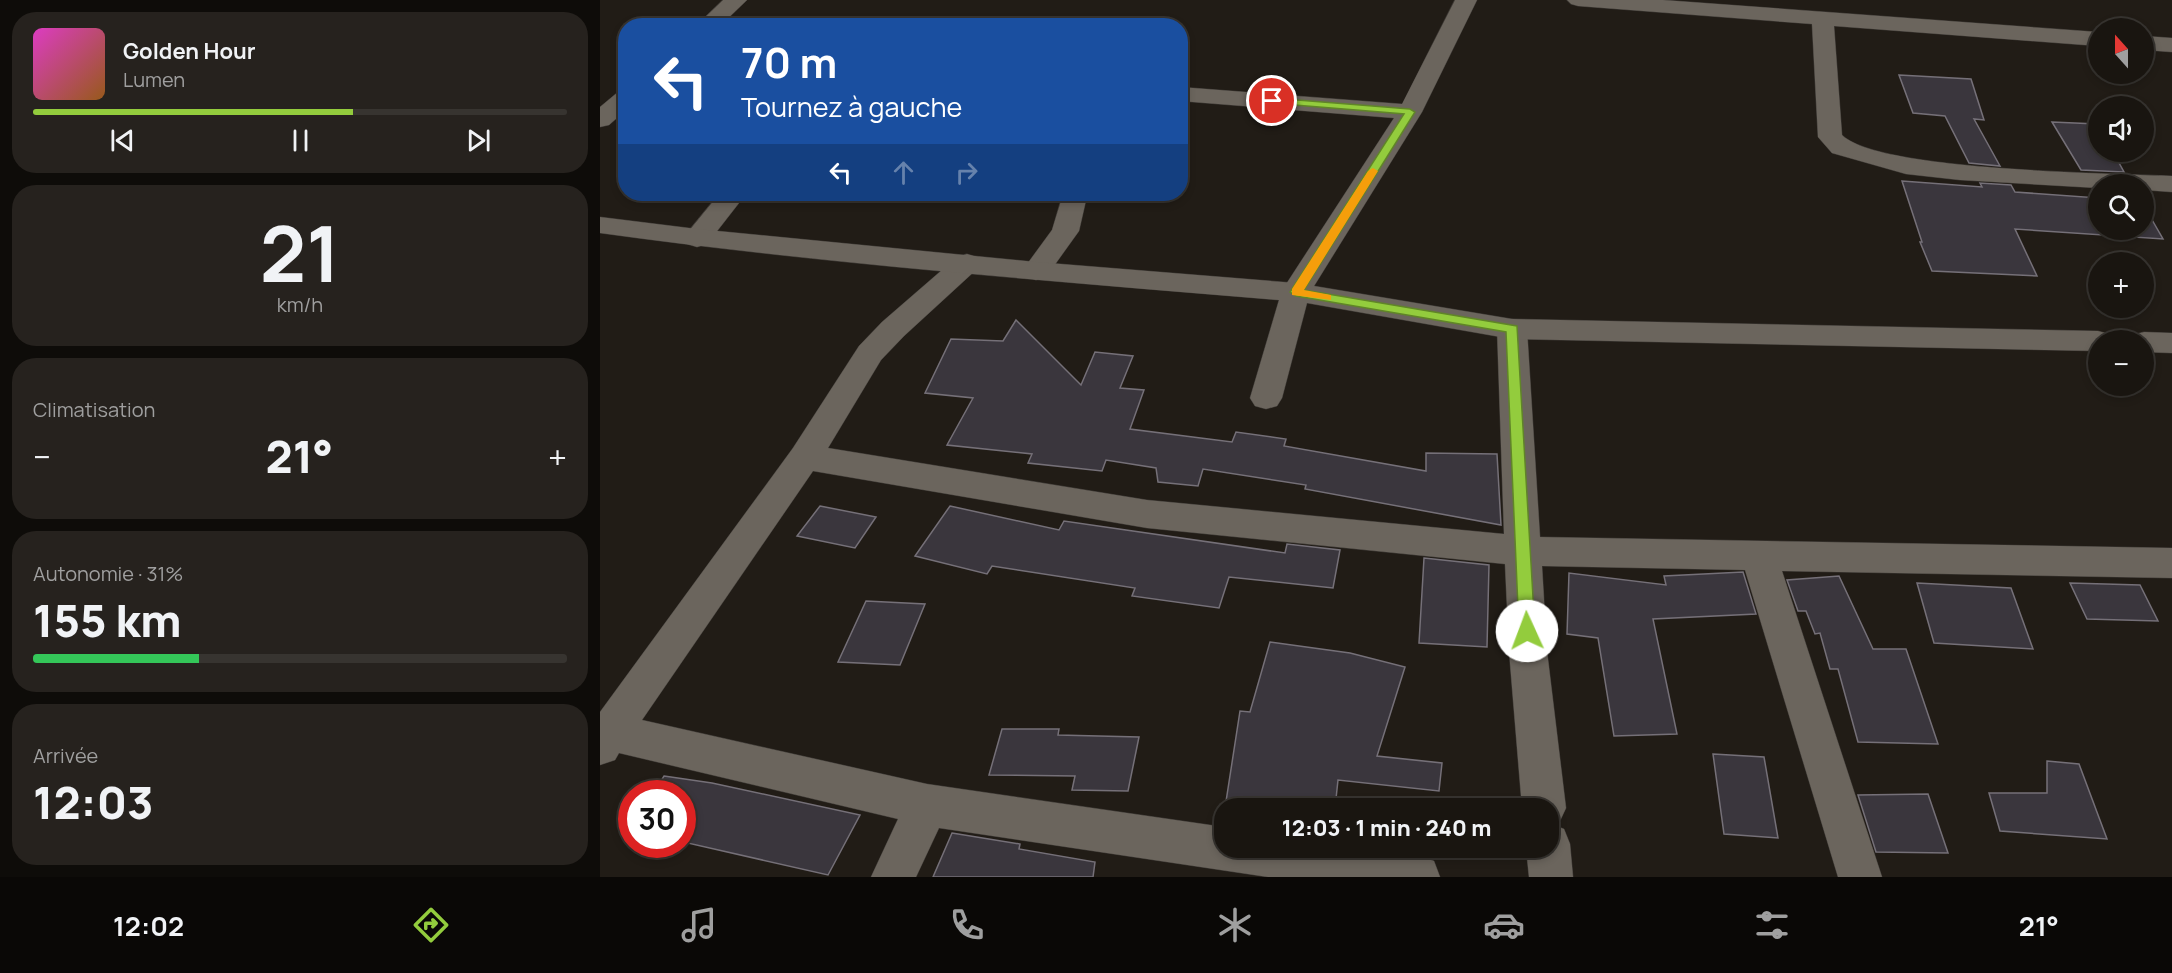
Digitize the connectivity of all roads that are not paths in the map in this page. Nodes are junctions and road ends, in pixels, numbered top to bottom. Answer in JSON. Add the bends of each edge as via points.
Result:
{"nodes":[{"id":1,"x":736,"y":0,"type":"edge"},
{"id":2,"x":1466,"y":0,"type":"edge"},
{"id":3,"x":1578,"y":0,"type":"edge"},
{"id":4,"x":1600,"y":1,"type":"edge"},
{"id":5,"x":716,"y":18,"type":"edge"},
{"id":6,"x":1823,"y":19,"type":"junction"},
{"id":7,"x":2088,"y":38,"type":"edge"},
{"id":8,"x":2154,"y":44,"type":"edge"},
{"id":9,"x":2172,"y":45,"type":"edge"},
{"id":10,"x":1188,"y":95,"type":"edge"},
{"id":11,"x":618,"y":104,"type":"edge"},
{"id":12,"x":1410,"y":112,"type":"junction"},
{"id":13,"x":600,"y":120,"type":"edge"},
{"id":14,"x":2172,"y":184,"type":"edge"},
{"id":15,"x":727,"y":201,"type":"edge"},
{"id":16,"x":1073,"y":201,"type":"edge"},
{"id":17,"x":600,"y":225,"type":"edge"},
{"id":18,"x":697,"y":238,"type":"junction"},
{"id":19,"x":967,"y":263,"type":"junction"},
{"id":20,"x":1036,"y":271,"type":"junction"},
{"id":21,"x":1296,"y":292,"type":"junction"},
{"id":22,"x":1512,"y":329,"type":"junction"},
{"id":23,"x":2088,"y":341,"type":"edge"},
{"id":24,"x":2154,"y":342,"type":"edge"},
{"id":25,"x":2172,"y":343,"type":"edge"},
{"id":26,"x":1266,"y":398,"type":"dead end"},
{"id":27,"x":805,"y":457,"type":"junction"},
{"id":28,"x":1524,"y":551,"type":"junction"},
{"id":29,"x":1759,"y":555,"type":"junction"},
{"id":30,"x":2172,"y":563,"type":"edge"},
{"id":31,"x":604,"y":739,"type":"edge"},
{"id":32,"x":1543,"y":798,"type":"edge"},
{"id":33,"x":927,"y":806,"type":"junction"},
{"id":34,"x":1549,"y":858,"type":"edge"},
{"id":35,"x":893,"y":877,"type":"edge"},
{"id":36,"x":1418,"y":877,"type":"edge"},
{"id":37,"x":1551,"y":877,"type":"edge"},
{"id":38,"x":1860,"y":877,"type":"edge"}],
"edges":[{"from":1,"to":5,"type":"street"},
{"from":2,"to":12,"type":"street"},
{"from":3,"to":4,"type":"street"},
{"from":4,"to":6,"type":"street"},
{"from":6,"to":7,"type":"street"},
{"from":6,"to":14,"type":"street","via":[[1830,137],[1841,148],[1906,165],[1960,172]]},
{"from":8,"to":9,"type":"street"},
{"from":10,"to":12,"type":"street"},
{"from":11,"to":13,"type":"street"},
{"from":12,"to":21,"type":"street"},
{"from":15,"to":18,"type":"street"},
{"from":16,"to":20,"type":"street","via":[[1065,231]]},
{"from":17,"to":18,"type":"street"},
{"from":18,"to":19,"type":"street"},
{"from":19,"to":20,"type":"street"},
{"from":19,"to":27,"type":"street","via":[[870,353]]},
{"from":20,"to":21,"type":"street"},
{"from":21,"to":22,"type":"street"},
{"from":21,"to":26,"type":"street"},
{"from":22,"to":23,"type":"street"},
{"from":22,"to":28,"type":"street"},
{"from":24,"to":25,"type":"street"},
{"from":27,"to":28,"type":"street","via":[[1147,514]]},
{"from":27,"to":31,"type":"street"},
{"from":28,"to":29,"type":"street"},
{"from":28,"to":32,"type":"street","via":[[1528,651]]},
{"from":29,"to":30,"type":"street"},
{"from":29,"to":38,"type":"street"},
{"from":31,"to":33,"type":"street"},
{"from":33,"to":35,"type":"street"},
{"from":33,"to":36,"type":"street"},
{"from":34,"to":37,"type":"street"}]}
